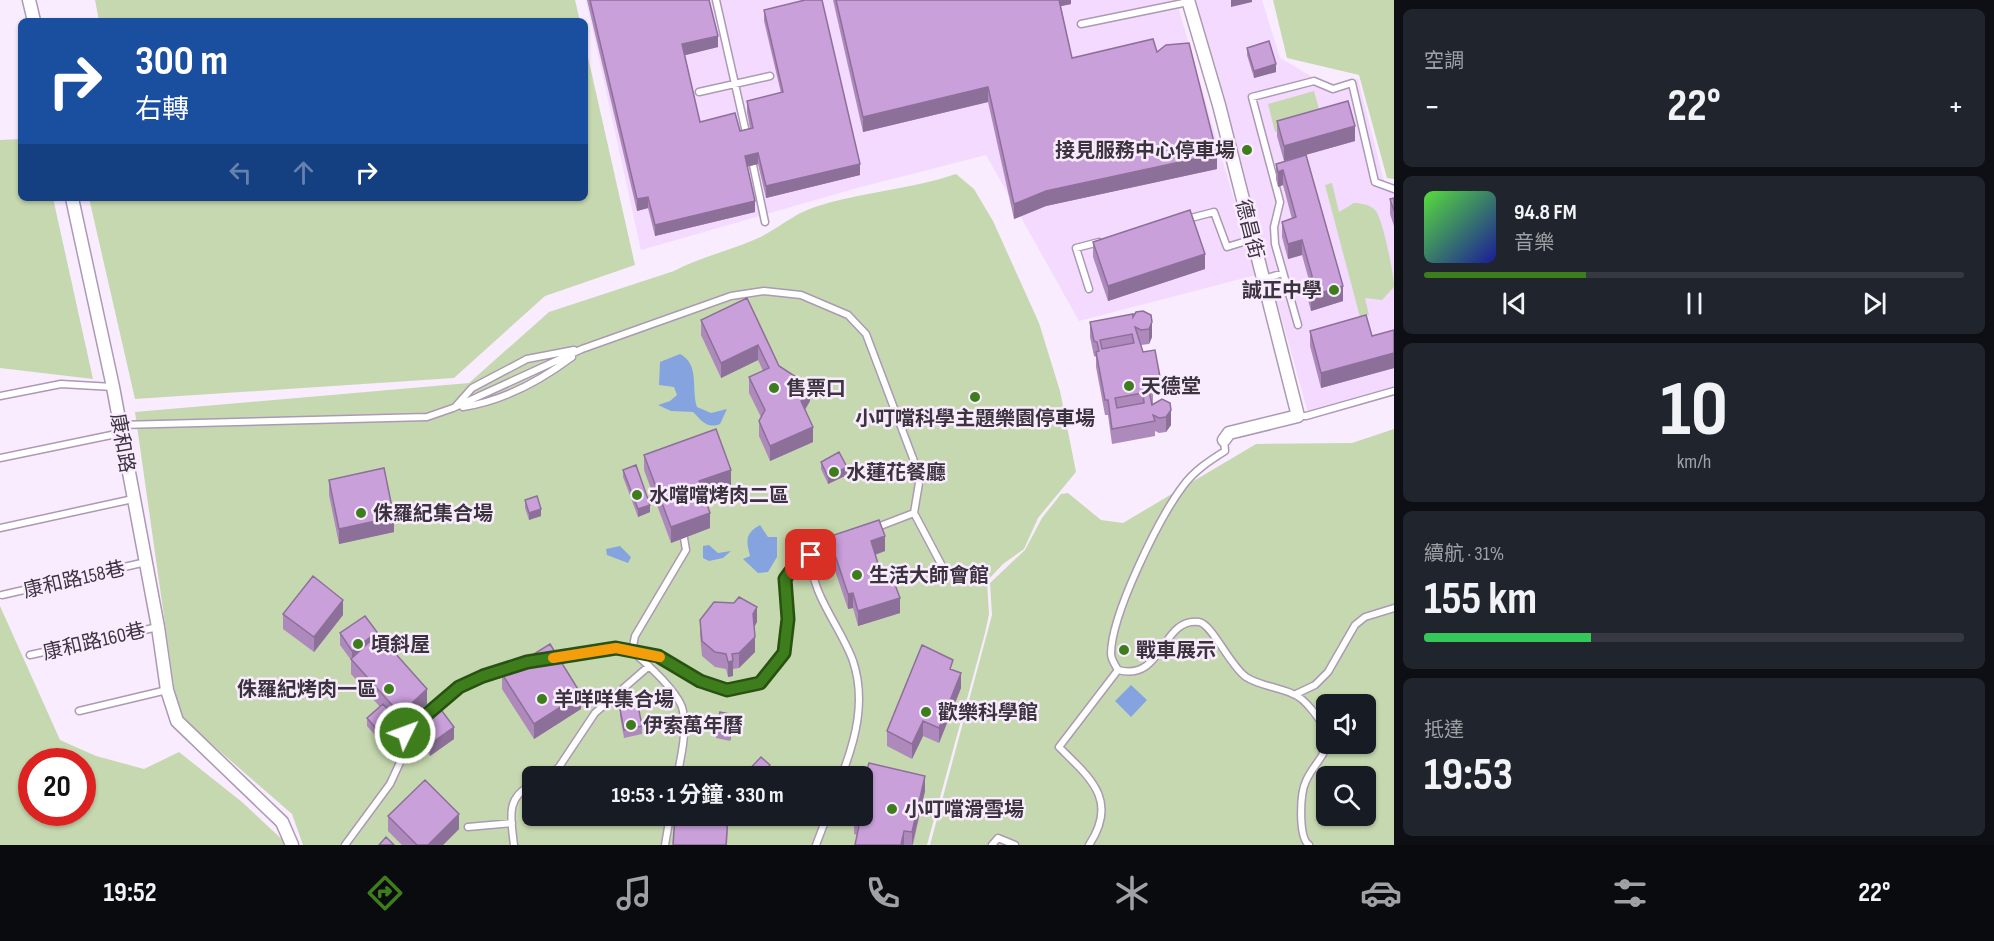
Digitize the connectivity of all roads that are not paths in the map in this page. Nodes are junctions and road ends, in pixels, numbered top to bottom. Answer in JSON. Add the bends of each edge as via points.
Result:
{"nodes":[{"id":1,"x":29,"y":0,"type":"edge"},
{"id":2,"x":716,"y":0,"type":"edge"},
{"id":3,"x":1188,"y":1,"type":"edge"},
{"id":4,"x":33,"y":18,"type":"edge"},
{"id":5,"x":1081,"y":24,"type":"dead end"},
{"id":6,"x":771,"y":76,"type":"dead end"},
{"id":7,"x":736,"y":83,"type":"junction"},
{"id":8,"x":699,"y":92,"type":"dead end"},
{"id":9,"x":748,"y":140,"type":"edge"},
{"id":10,"x":753,"y":165,"type":"edge"},
{"id":11,"x":1394,"y":189,"type":"edge"},
{"id":12,"x":73,"y":201,"type":"edge"},
{"id":13,"x":1179,"y":221,"type":"edge"},
{"id":14,"x":765,"y":222,"type":"dead end"},
{"id":15,"x":1110,"y":239,"type":"edge"},
{"id":16,"x":1253,"y":239,"type":"junction"},
{"id":17,"x":1283,"y":273,"type":"junction"},
{"id":18,"x":1263,"y":279,"type":"junction"},
{"id":19,"x":1089,"y":290,"type":"dead end"},
{"id":20,"x":1298,"y":325,"type":"dead end"},
{"id":21,"x":582,"y":349,"type":"junction"},
{"id":22,"x":113,"y":387,"type":"junction"},
{"id":23,"x":1394,"y":391,"type":"edge"},
{"id":24,"x":0,"y":396,"type":"edge"},
{"id":25,"x":453,"y":408,"type":"junction"},
{"id":26,"x":1298,"y":416,"type":"junction"},
{"id":27,"x":120,"y":429,"type":"junction"},
{"id":28,"x":1224,"y":440,"type":"joint"},
{"id":29,"x":0,"y":458,"type":"edge"},
{"id":30,"x":133,"y":499,"type":"junction"},
{"id":31,"x":914,"y":513,"type":"junction"},
{"id":32,"x":0,"y":528,"type":"edge"},
{"id":33,"x":862,"y":534,"type":"edge"},
{"id":34,"x":684,"y":538,"type":"dead end"},
{"id":35,"x":840,"y":543,"type":"edge"},
{"id":36,"x":146,"y":562,"type":"junction"},
{"id":37,"x":941,"y":564,"type":"dead end"},
{"id":38,"x":811,"y":568,"type":"junction"},
{"id":39,"x":2,"y":595,"type":"dead end"},
{"id":40,"x":1394,"y":608,"type":"edge"},
{"id":41,"x":158,"y":627,"type":"junction"},
{"id":42,"x":632,"y":651,"type":"junction"},
{"id":43,"x":30,"y":655,"type":"dead end"},
{"id":44,"x":539,"y":660,"type":"edge"},
{"id":45,"x":527,"y":662,"type":"edge"},
{"id":46,"x":649,"y":666,"type":"junction"},
{"id":47,"x":1118,"y":670,"type":"junction"},
{"id":48,"x":166,"y":690,"type":"junction"},
{"id":49,"x":1296,"y":694,"type":"junction"},
{"id":50,"x":79,"y":711,"type":"dead end"},
{"id":51,"x":1316,"y":719,"type":"edge"},
{"id":52,"x":1323,"y":754,"type":"edge"},
{"id":53,"x":560,"y":766,"type":"edge"},
{"id":54,"x":679,"y":766,"type":"edge"},
{"id":55,"x":846,"y":766,"type":"edge"},
{"id":56,"x":522,"y":790,"type":"edge"},
{"id":57,"x":512,"y":823,"type":"junction"},
{"id":58,"x":468,"y":826,"type":"dead end"},
{"id":59,"x":668,"y":826,"type":"edge"},
{"id":60,"x":823,"y":826,"type":"edge"},
{"id":61,"x":292,"y":845,"type":"edge"},
{"id":62,"x":345,"y":845,"type":"edge"},
{"id":63,"x":514,"y":845,"type":"edge"},
{"id":64,"x":665,"y":845,"type":"edge"},
{"id":65,"x":816,"y":845,"type":"edge"},
{"id":66,"x":992,"y":845,"type":"edge"},
{"id":67,"x":1015,"y":845,"type":"edge"},
{"id":68,"x":1089,"y":845,"type":"edge"},
{"id":69,"x":1309,"y":845,"type":"edge"}],
"edges":[{"from":1,"to":4,"type":"street"},
{"from":2,"to":7,"type":"lane"},
{"from":3,"to":5,"type":"lane"},
{"from":3,"to":16,"type":"street","name":"德昌街"},
{"from":6,"to":7,"type":"lane"},
{"from":7,"to":8,"type":"lane"},
{"from":7,"to":9,"type":"lane"},
{"from":10,"to":14,"type":"lane"},
{"from":11,"to":17,"type":"lane","via":[[1375,182],[1352,83],[1334,89],[1314,81],[1252,97],[1280,202],[1274,227]]},
{"from":12,"to":22,"type":"street","name":"康和路"},
{"from":13,"to":16,"type":"lane","via":[[1214,212],[1227,247]]},
{"from":15,"to":19,"type":"lane","via":[[1076,248]]},
{"from":16,"to":18,"type":"street","name":"德昌街"},
{"from":17,"to":18,"type":"lane"},
{"from":17,"to":20,"type":"lane"},
{"from":18,"to":26,"type":"street","name":"德昌街"},
{"from":21,"to":25,"type":"lane"},
{"from":21,"to":25,"type":"lane","via":[[527,358],[472,388]]},
{"from":21,"to":31,"type":"lane","via":[[731,296],[764,291],[801,295],[825,303],[848,315],[866,334],[920,477]]},
{"from":22,"to":24,"type":"lane","via":[[61,384]]},
{"from":22,"to":27,"type":"street","name":"康和路"},
{"from":23,"to":26,"type":"lane"},
{"from":25,"to":27,"type":"lane","via":[[427,417]]},
{"from":26,"to":28,"type":"street","via":[[1229,433]]},
{"from":27,"to":29,"type":"lane"},
{"from":27,"to":30,"type":"street","name":"康和路"},
{"from":28,"to":47,"type":"lane","via":[[1225,451],[1203,465],[1183,486],[1144,553],[1113,634],[1110,657]]},
{"from":30,"to":32,"type":"lane"},
{"from":30,"to":36,"type":"street","name":"康和路"},
{"from":31,"to":33,"type":"lane"},
{"from":31,"to":37,"type":"lane"},
{"from":34,"to":42,"type":"lane","via":[[686,550],[635,636]]},
{"from":35,"to":38,"type":"lane","via":[[811,555]]},
{"from":36,"to":39,"type":"lane","name":"康和路158巷"},
{"from":36,"to":41,"type":"street","name":"康和路"},
{"from":38,"to":42,"type":"lane","via":[[793,568],[785,579],[788,619],[784,653],[760,683],[727,690],[700,681],[658,656]]},
{"from":38,"to":55,"type":"lane","via":[[853,661],[861,705]]},
{"from":40,"to":49,"type":"lane","via":[[1365,617],[1355,625],[1328,672],[1315,685]]},
{"from":41,"to":43,"type":"lane","name":"康和路160巷"},
{"from":41,"to":48,"type":"street","name":"康和路"},
{"from":42,"to":44,"type":"lane","via":[[616,648]]},
{"from":42,"to":46,"type":"lane"},
{"from":45,"to":62,"type":"lane","via":[[459,687],[405,733],[403,756],[390,784]]},
{"from":46,"to":53,"type":"lane","via":[[595,713]]},
{"from":46,"to":54,"type":"lane","via":[[683,710]]},
{"from":47,"to":49,"type":"lane","via":[[1144,670],[1173,634],[1184,625],[1198,622],[1208,626],[1227,659],[1246,677]]},
{"from":47,"to":68,"type":"lane","via":[[1059,747],[1101,794],[1098,832]]},
{"from":48,"to":50,"type":"lane"},
{"from":48,"to":61,"type":"street","name":"康和路","via":[[177,721],[282,822]]},
{"from":49,"to":51,"type":"lane"},
{"from":52,"to":69,"type":"lane","via":[[1306,781],[1303,796],[1302,832]]},
{"from":56,"to":57,"type":"lane","via":[[511,807]]},
{"from":57,"to":58,"type":"lane"},
{"from":57,"to":63,"type":"lane"},
{"from":59,"to":64,"type":"lane"},
{"from":60,"to":65,"type":"lane"},
{"from":66,"to":67,"type":"lane","via":[[999,838]]}]}
